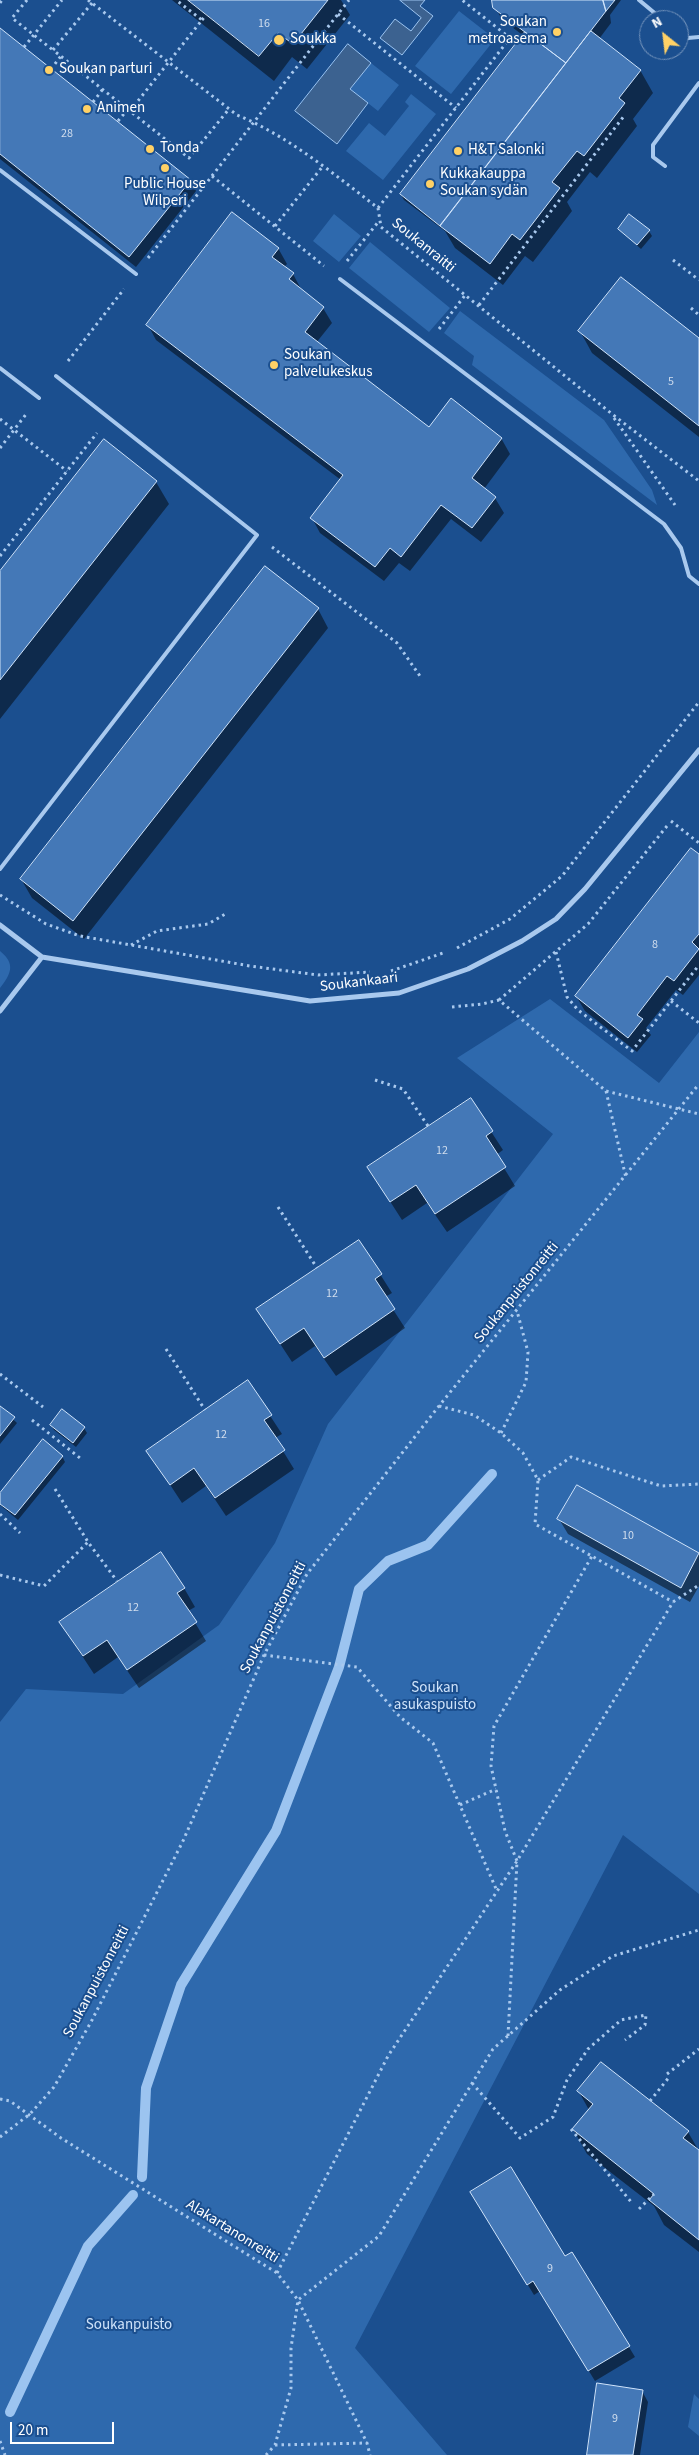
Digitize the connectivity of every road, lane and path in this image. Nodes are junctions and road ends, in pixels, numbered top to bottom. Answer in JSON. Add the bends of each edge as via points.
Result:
{"nodes":[{"id":1,"x":27,"y":0,"type":"edge"},
{"id":2,"x":62,"y":0,"type":"edge"},
{"id":3,"x":88,"y":0,"type":"edge"},
{"id":4,"x":176,"y":0,"type":"edge"},
{"id":5,"x":349,"y":0,"type":"edge"},
{"id":6,"x":462,"y":0,"type":"edge"},
{"id":7,"x":638,"y":0,"type":"edge"},
{"id":8,"x":92,"y":3,"type":"junction"},
{"id":9,"x":651,"y":10,"type":"edge"},
{"id":10,"x":338,"y":14,"type":"junction"},
{"id":11,"x":206,"y":15,"type":"dead end"},
{"id":12,"x":202,"y":20,"type":"junction"},
{"id":13,"x":34,"y":34,"type":"junction"},
{"id":14,"x":24,"y":47,"type":"dead end"},
{"id":15,"x":53,"y":50,"type":"junction"},
{"id":16,"x":61,"y":56,"type":"junction"},
{"id":17,"x":168,"y":63,"type":"junction"},
{"id":18,"x":51,"y":68,"type":"dead end"},
{"id":19,"x":699,"y":83,"type":"edge"},
{"id":20,"x":104,"y":89,"type":"junction"},
{"id":21,"x":93,"y":102,"type":"dead end"},
{"id":22,"x":456,"y":108,"type":"junction"},
{"id":23,"x":228,"y":109,"type":"junction"},
{"id":24,"x":129,"y":110,"type":"junction"},
{"id":25,"x":624,"y":116,"type":"dead end"},
{"id":26,"x":118,"y":121,"type":"dead end"},
{"id":27,"x":253,"y":122,"type":"junction"},
{"id":28,"x":323,"y":166,"type":"junction"},
{"id":29,"x":665,"y":166,"type":"dead end"},
{"id":30,"x":0,"y":170,"type":"edge"},
{"id":31,"x":212,"y":176,"type":"dead end"},
{"id":32,"x":378,"y":208,"type":"junction"},
{"id":33,"x":380,"y":221,"type":"junction"},
{"id":34,"x":275,"y":226,"type":"junction"},
{"id":35,"x":673,"y":260,"type":"dead end"},
{"id":36,"x":136,"y":274,"type":"dead end"},
{"id":37,"x":336,"y":276,"type":"junction"},
{"id":38,"x":340,"y":279,"type":"joint"},
{"id":39,"x":699,"y":280,"type":"edge"},
{"id":40,"x":466,"y":294,"type":"junction"},
{"id":41,"x":479,"y":305,"type":"junction"},
{"id":42,"x":691,"y":308,"type":"dead end"},
{"id":43,"x":699,"y":314,"type":"edge"},
{"id":44,"x":440,"y":327,"type":"dead end"},
{"id":45,"x":0,"y":368,"type":"edge"},
{"id":46,"x":56,"y":376,"type":"dead end"},
{"id":47,"x":39,"y":398,"type":"dead end"},
{"id":48,"x":612,"y":414,"type":"junction"},
{"id":49,"x":0,"y":418,"type":"edge"},
{"id":50,"x":109,"y":418,"type":"junction"},
{"id":51,"x":67,"y":471,"type":"junction"},
{"id":52,"x":699,"y":481,"type":"edge"},
{"id":53,"x":680,"y":513,"type":"dead end"},
{"id":54,"x":257,"y":535,"type":"junction"},
{"id":55,"x":0,"y":546,"type":"edge"},
{"id":56,"x":5,"y":550,"type":"junction"},
{"id":57,"x":0,"y":556,"type":"edge"},
{"id":58,"x":699,"y":584,"type":"edge"},
{"id":59,"x":422,"y":679,"type":"dead end"},
{"id":60,"x":699,"y":702,"type":"edge"},
{"id":61,"x":699,"y":750,"type":"edge"},
{"id":62,"x":671,"y":821,"type":"dead end"},
{"id":63,"x":699,"y":843,"type":"edge"},
{"id":64,"x":0,"y":869,"type":"edge"},
{"id":65,"x":0,"y":895,"type":"edge"},
{"id":66,"x":227,"y":914,"type":"dead end"},
{"id":67,"x":0,"y":925,"type":"edge"},
{"id":68,"x":131,"y":945,"type":"junction"},
{"id":69,"x":556,"y":952,"type":"dead end"},
{"id":70,"x":42,"y":957,"type":"junction"},
{"id":71,"x":699,"y":965,"type":"edge"},
{"id":72,"x":536,"y":966,"type":"dead end"},
{"id":73,"x":390,"y":971,"type":"dead end"},
{"id":74,"x":372,"y":972,"type":"dead end"},
{"id":75,"x":499,"y":1000,"type":"junction"},
{"id":76,"x":671,"y":1001,"type":"junction"},
{"id":77,"x":452,"y":1007,"type":"dead end"},
{"id":78,"x":0,"y":1011,"type":"edge"},
{"id":79,"x":699,"y":1023,"type":"edge"},
{"id":80,"x":375,"y":1080,"type":"dead end"},
{"id":81,"x":699,"y":1084,"type":"edge"},
{"id":82,"x":606,"y":1091,"type":"junction"},
{"id":83,"x":679,"y":1110,"type":"junction"},
{"id":84,"x":699,"y":1114,"type":"edge"},
{"id":85,"x":428,"y":1126,"type":"dead end"},
{"id":86,"x":626,"y":1178,"type":"junction"},
{"id":87,"x":278,"y":1207,"type":"dead end"},
{"id":88,"x":317,"y":1268,"type":"dead end"},
{"id":89,"x":517,"y":1311,"type":"junction"},
{"id":90,"x":166,"y":1349,"type":"dead end"},
{"id":91,"x":0,"y":1374,"type":"edge"},
{"id":92,"x":43,"y":1406,"type":"dead end"},
{"id":93,"x":439,"y":1406,"type":"junction"},
{"id":94,"x":205,"y":1410,"type":"dead end"},
{"id":95,"x":32,"y":1420,"type":"dead end"},
{"id":96,"x":501,"y":1432,"type":"junction"},
{"id":97,"x":80,"y":1458,"type":"dead end"},
{"id":98,"x":538,"y":1480,"type":"junction"},
{"id":99,"x":699,"y":1484,"type":"edge"},
{"id":100,"x":55,"y":1489,"type":"dead end"},
{"id":101,"x":0,"y":1514,"type":"edge"},
{"id":102,"x":20,"y":1533,"type":"dead end"},
{"id":103,"x":88,"y":1542,"type":"junction"},
{"id":104,"x":592,"y":1556,"type":"junction"},
{"id":105,"x":0,"y":1575,"type":"edge"},
{"id":106,"x":117,"y":1581,"type":"dead end"},
{"id":107,"x":699,"y":1585,"type":"edge"},
{"id":108,"x":673,"y":1602,"type":"junction"},
{"id":109,"x":264,"y":1655,"type":"junction"},
{"id":110,"x":496,"y":1790,"type":"junction"},
{"id":111,"x":460,"y":1805,"type":"junction"},
{"id":112,"x":517,"y":1861,"type":"junction"},
{"id":113,"x":497,"y":1891,"type":"junction"},
{"id":114,"x":699,"y":1930,"type":"edge"},
{"id":115,"x":508,"y":2036,"type":"junction"},
{"id":116,"x":625,"y":2040,"type":"dead end"},
{"id":117,"x":699,"y":2049,"type":"edge"},
{"id":118,"x":472,"y":2083,"type":"junction"},
{"id":119,"x":0,"y":2099,"type":"edge"},
{"id":120,"x":650,"y":2101,"type":"dead end"},
{"id":121,"x":30,"y":2114,"type":"junction"},
{"id":122,"x":571,"y":2129,"type":"dead end"},
{"id":123,"x":0,"y":2137,"type":"edge"},
{"id":124,"x":654,"y":2194,"type":"dead end"},
{"id":125,"x":632,"y":2203,"type":"dead end"},
{"id":126,"x":639,"y":2209,"type":"dead end"},
{"id":127,"x":277,"y":2273,"type":"junction"},
{"id":128,"x":298,"y":2300,"type":"junction"},
{"id":129,"x":0,"y":2441,"type":"edge"},
{"id":130,"x":367,"y":2443,"type":"junction"},
{"id":131,"x":275,"y":2445,"type":"junction"},
{"id":132,"x":5,"y":2455,"type":"edge"},
{"id":133,"x":266,"y":2455,"type":"edge"},
{"id":134,"x":370,"y":2455,"type":"edge"}],
"edges":[{"from":1,"to":13,"type":"path","via":[[12,18]]},
{"from":2,"to":13,"type":"path"},
{"from":3,"to":8,"type":"path","name":"Soukanraitti"},
{"from":4,"to":12,"type":"path"},
{"from":5,"to":10,"type":"path"},
{"from":6,"to":22,"type":"path","via":[[510,38]]},
{"from":7,"to":9,"type":"lane"},
{"from":8,"to":15,"type":"path"},
{"from":8,"to":17,"type":"path","name":"Soukanraitti"},
{"from":10,"to":22,"type":"path"},
{"from":10,"to":27,"type":"path"},
{"from":11,"to":12,"type":"path"},
{"from":12,"to":17,"type":"path"},
{"from":13,"to":14,"type":"path"},
{"from":13,"to":15,"type":"path"},
{"from":15,"to":16,"type":"path"},
{"from":16,"to":18,"type":"path"},
{"from":16,"to":20,"type":"path"},
{"from":17,"to":23,"type":"path","name":"Soukanraitti"},
{"from":17,"to":24,"type":"path"},
{"from":19,"to":29,"type":"lane","via":[[653,145],[654,157]]},
{"from":20,"to":21,"type":"path"},
{"from":20,"to":24,"type":"path"},
{"from":22,"to":32,"type":"path"},
{"from":23,"to":24,"type":"path","via":[[189,158]]},
{"from":23,"to":27,"type":"path","name":"Soukanraitti"},
{"from":24,"to":26,"type":"path"},
{"from":25,"to":41,"type":"path"},
{"from":27,"to":28,"type":"path","name":"Soukanraitti"},
{"from":28,"to":32,"type":"path","name":"Soukanraitti"},
{"from":28,"to":34,"type":"path"},
{"from":30,"to":36,"type":"lane"},
{"from":31,"to":34,"type":"path"},
{"from":32,"to":33,"type":"path","name":"Soukanraitti"},
{"from":33,"to":37,"type":"path"},
{"from":33,"to":40,"type":"path","name":"Soukanraitti","via":[[381,227]]},
{"from":34,"to":37,"type":"path"},
{"from":35,"to":39,"type":"path"},
{"from":37,"to":38,"type":"path"},
{"from":38,"to":58,"type":"lane","via":[[664,524],[681,548],[689,576]]},
{"from":40,"to":41,"type":"path","name":"Soukanraitti"},
{"from":40,"to":44,"type":"path"},
{"from":41,"to":48,"type":"path","name":"Soukanraitti"},
{"from":42,"to":43,"type":"path"},
{"from":45,"to":47,"type":"lane"},
{"from":46,"to":50,"type":"lane"},
{"from":48,"to":52,"type":"path","name":"Soukanraitti"},
{"from":48,"to":53,"type":"path"},
{"from":49,"to":51,"type":"path"},
{"from":50,"to":51,"type":"path"},
{"from":50,"to":54,"type":"lane"},
{"from":51,"to":56,"type":"path"},
{"from":54,"to":59,"type":"path","via":[[397,644]]},
{"from":54,"to":64,"type":"lane"},
{"from":55,"to":56,"type":"path"},
{"from":56,"to":57,"type":"path"},
{"from":60,"to":73,"type":"path","via":[[562,876],[510,919],[458,948]]},
{"from":61,"to":70,"type":"street","name":"Soukankaari","via":[[597,875],[556,919],[468,969],[399,993],[310,1001]]},
{"from":62,"to":63,"type":"path"},
{"from":65,"to":68,"type":"path","via":[[46,924],[80,936]]},
{"from":66,"to":68,"type":"path","via":[[208,924],[158,931]]},
{"from":67,"to":70,"type":"street","name":"Soukankaari"},
{"from":68,"to":74,"type":"path","via":[[318,975]]},
{"from":69,"to":76,"type":"path","via":[[567,997],[578,1010],[632,1051]]},
{"from":70,"to":78,"type":"street"},
{"from":71,"to":76,"type":"path"},
{"from":72,"to":75,"type":"path"},
{"from":75,"to":77,"type":"path"},
{"from":75,"to":82,"type":"path"},
{"from":76,"to":79,"type":"path"},
{"from":80,"to":85,"type":"path","via":[[403,1090]]},
{"from":81,"to":83,"type":"path","name":"Soukanpuistonreitti"},
{"from":82,"to":83,"type":"path"},
{"from":82,"to":86,"type":"path"},
{"from":83,"to":84,"type":"path"},
{"from":83,"to":86,"type":"path","name":"Soukanpuistonreitti"},
{"from":86,"to":89,"type":"path","name":"Soukanpuistonreitti"},
{"from":87,"to":88,"type":"path"},
{"from":89,"to":93,"type":"path","name":"Soukanpuistonreitti"},
{"from":89,"to":96,"type":"path","via":[[528,1352],[526,1382]]},
{"from":90,"to":94,"type":"path"},
{"from":91,"to":92,"type":"path"},
{"from":93,"to":96,"type":"path","via":[[474,1415]]},
{"from":93,"to":109,"type":"path","name":"Soukanpuistonreitti","via":[[307,1574]]},
{"from":95,"to":97,"type":"path"},
{"from":96,"to":98,"type":"path","via":[[523,1453]]},
{"from":98,"to":99,"type":"path","via":[[571,1457],[661,1486]]},
{"from":98,"to":104,"type":"path","via":[[535,1524]]},
{"from":100,"to":103,"type":"path"},
{"from":101,"to":102,"type":"path"},
{"from":103,"to":105,"type":"path","via":[[44,1586]]},
{"from":103,"to":106,"type":"path"},
{"from":104,"to":108,"type":"path"},
{"from":104,"to":110,"type":"path","via":[[494,1726],[492,1766]]},
{"from":107,"to":108,"type":"path"},
{"from":108,"to":112,"type":"path"},
{"from":109,"to":111,"type":"path","via":[[357,1667],[400,1717],[433,1743]]},
{"from":109,"to":121,"type":"path","name":"Soukanpuistonreitti","via":[[174,1858],[91,2022],[54,2087]]},
{"from":110,"to":111,"type":"path"},
{"from":110,"to":112,"type":"path","via":[[505,1831]]},
{"from":111,"to":113,"type":"path"},
{"from":112,"to":113,"type":"path"},
{"from":112,"to":115,"type":"path"},
{"from":113,"to":127,"type":"path","via":[[388,2056]]},
{"from":114,"to":115,"type":"path","via":[[613,1956],[560,1990]]},
{"from":115,"to":118,"type":"path","via":[[493,2049]]},
{"from":116,"to":118,"type":"path","via":[[645,2026],[646,2015],[621,2020],[588,2049],[567,2080],[553,2117],[520,2138]]},
{"from":117,"to":120,"type":"path","via":[[669,2075]]},
{"from":118,"to":128,"type":"path","via":[[379,2236]]},
{"from":119,"to":121,"type":"path","name":"Alakartanonreitti","via":[[10,2101]]},
{"from":121,"to":123,"type":"path","name":"Soukanpuistonreitti"},
{"from":121,"to":127,"type":"path","name":"Alakartanonreitti","via":[[61,2138]]},
{"from":122,"to":125,"type":"path"},
{"from":124,"to":126,"type":"path"},
{"from":127,"to":128,"type":"path","name":"Alakartanonreitti"},
{"from":128,"to":130,"type":"path","name":"Alakartanonreitti"},
{"from":128,"to":131,"type":"path","via":[[291,2348],[291,2388]]},
{"from":129,"to":132,"type":"path"},
{"from":130,"to":131,"type":"path"},
{"from":130,"to":134,"type":"path","name":"Alakartanonreitti"},
{"from":131,"to":133,"type":"path"}]}
